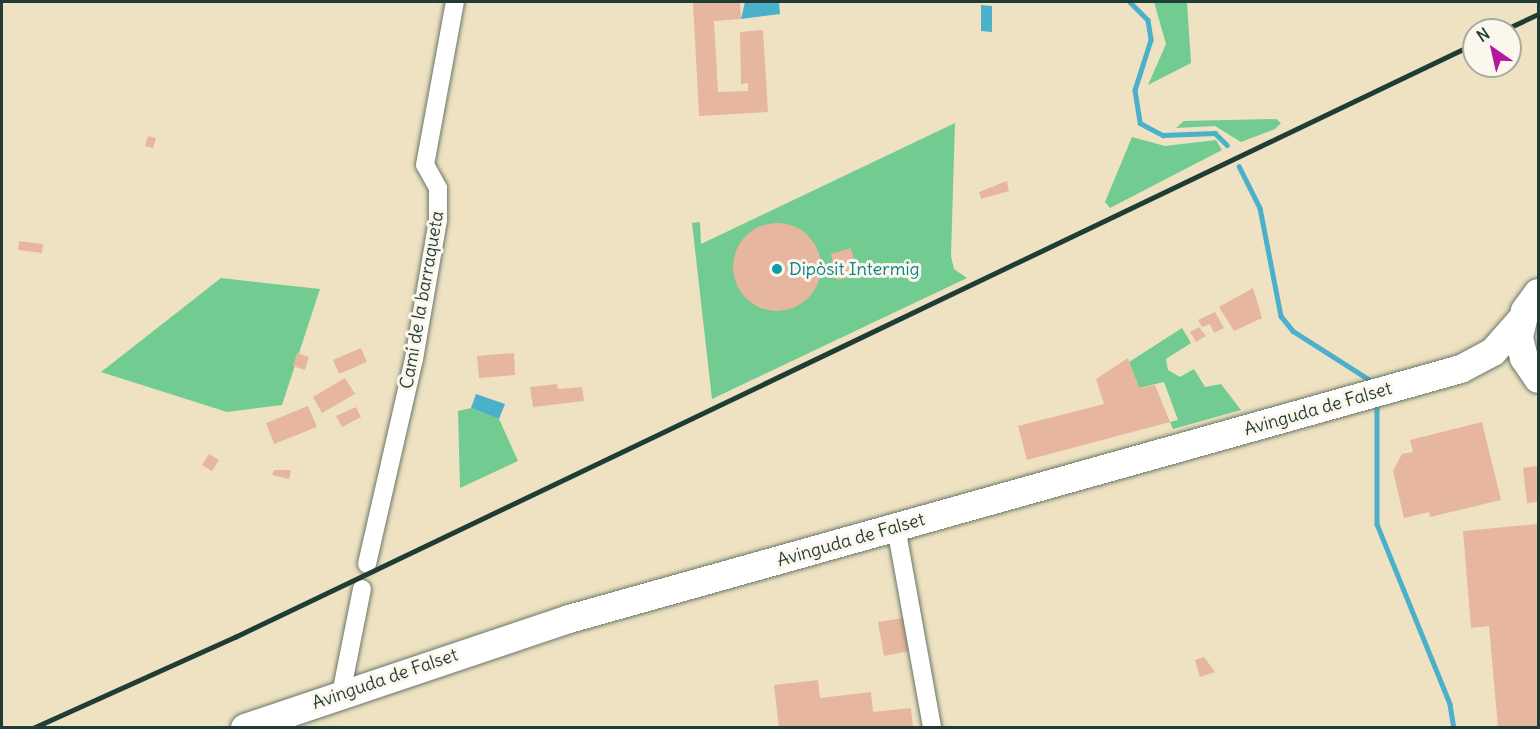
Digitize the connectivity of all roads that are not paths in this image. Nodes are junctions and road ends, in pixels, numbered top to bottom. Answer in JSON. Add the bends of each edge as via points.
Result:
{"nodes":[{"id":1,"x":455,"y":2,"type":"edge"},
{"id":2,"x":1539,"y":293,"type":"edge"},
{"id":3,"x":1522,"y":319,"type":"junction"},
{"id":4,"x":1461,"y":369,"type":"junction"},
{"id":5,"x":1537,"y":378,"type":"edge"},
{"id":6,"x":896,"y":528,"type":"junction"},
{"id":7,"x":367,"y":564,"type":"dead end"},
{"id":8,"x":362,"y":589,"type":"dead end"},
{"id":9,"x":341,"y":694,"type":"junction"},
{"id":10,"x":245,"y":728,"type":"edge"},
{"id":11,"x":932,"y":728,"type":"edge"}],
"edges":[{"from":1,"to":7,"type":"street","name":"Camí de la barraqueta","via":[[425,165],[438,188],[438,220],[414,359]]},
{"from":2,"to":3,"type":"main road"},
{"from":3,"to":4,"type":"main road","via":[[1493,352]]},
{"from":3,"to":5,"type":"main road","via":[[1521,350]]},
{"from":4,"to":5,"type":"main road","via":[[1510,367]]},
{"from":4,"to":6,"type":"main road","name":"Avinguda de Falset"},
{"from":6,"to":9,"type":"main road","name":"Avinguda de Falset","via":[[568,619]]},
{"from":6,"to":11,"type":"street"},
{"from":8,"to":9,"type":"street"},
{"from":9,"to":10,"type":"main road","name":"Avinguda de Falset"}]}
